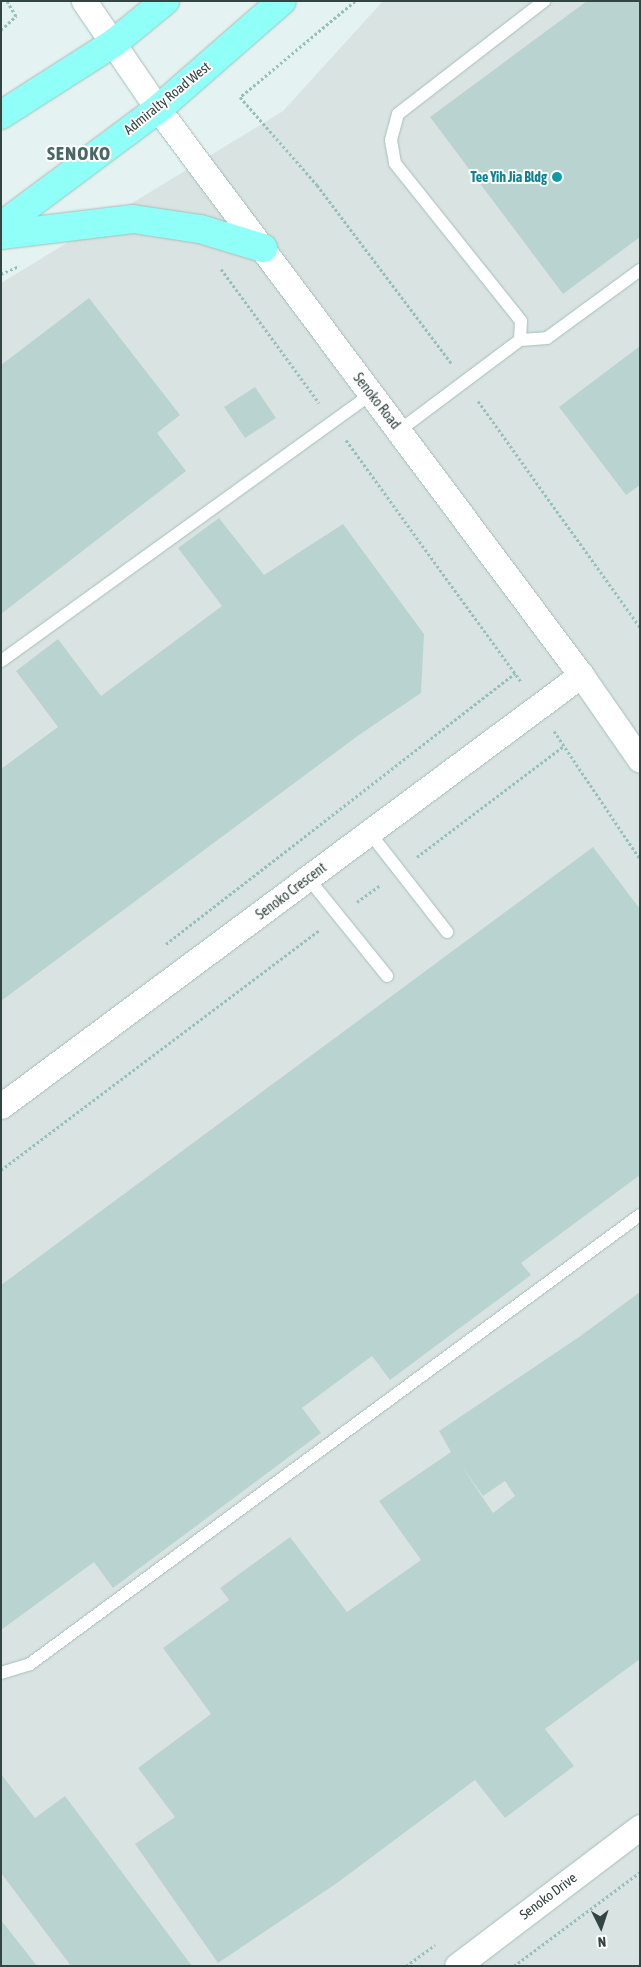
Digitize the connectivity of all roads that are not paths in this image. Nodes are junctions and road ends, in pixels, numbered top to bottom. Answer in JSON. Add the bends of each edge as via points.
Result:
{"nodes":[{"id":1,"x":84,"y":1,"type":"edge"},
{"id":2,"x":164,"y":1,"type":"edge"},
{"id":3,"x":282,"y":1,"type":"edge"},
{"id":4,"x":544,"y":1,"type":"edge"},
{"id":5,"x":115,"y":42,"type":"junction"},
{"id":6,"x":158,"y":108,"type":"junction"},
{"id":7,"x":1,"y":115,"type":"edge"},
{"id":8,"x":1,"y":226,"type":"edge"},
{"id":9,"x":1,"y":235,"type":"edge"},
{"id":10,"x":263,"y":248,"type":"junction"},
{"id":11,"x":640,"y":270,"type":"edge"},
{"id":12,"x":520,"y":340,"type":"junction"},
{"id":13,"x":371,"y":394,"type":"junction"},
{"id":14,"x":400,"y":430,"type":"junction"},
{"id":15,"x":1,"y":661,"type":"edge"},
{"id":16,"x":581,"y":675,"type":"junction"},
{"id":17,"x":640,"y":760,"type":"edge"},
{"id":18,"x":369,"y":832,"type":"junction"},
{"id":19,"x":308,"y":878,"type":"junction"},
{"id":20,"x":447,"y":932,"type":"dead end"},
{"id":21,"x":387,"y":976,"type":"dead end"},
{"id":22,"x":1,"y":1106,"type":"edge"},
{"id":23,"x":640,"y":1215,"type":"edge"},
{"id":24,"x":1,"y":1673,"type":"edge"},
{"id":25,"x":640,"y":1827,"type":"edge"},
{"id":26,"x":456,"y":1966,"type":"edge"}],
"edges":[{"from":1,"to":5,"type":"street","name":"Senoko Road"},
{"from":2,"to":5,"type":"main road"},
{"from":3,"to":6,"type":"main road","name":"Admiralty Road West"},
{"from":4,"to":12,"type":"lane","via":[[398,114],[391,140],[395,163],[512,307],[521,321]]},
{"from":5,"to":6,"type":"street","name":"Senoko Road"},
{"from":5,"to":7,"type":"main road"},
{"from":6,"to":8,"type":"main road","name":"Admiralty Road West"},
{"from":6,"to":10,"type":"street","name":"Senoko Road"},
{"from":9,"to":10,"type":"main road","via":[[133,219],[200,229]]},
{"from":10,"to":13,"type":"street","name":"Senoko Road"},
{"from":11,"to":12,"type":"lane","via":[[547,338]]},
{"from":12,"to":14,"type":"lane"},
{"from":13,"to":14,"type":"street","name":"Senoko Road"},
{"from":13,"to":15,"type":"lane"},
{"from":14,"to":16,"type":"street","name":"Senoko Road"},
{"from":16,"to":17,"type":"street","name":"Senoko Road"},
{"from":16,"to":18,"type":"street","name":"Senoko Crescent"},
{"from":18,"to":19,"type":"street","name":"Senoko Crescent"},
{"from":18,"to":20,"type":"lane"},
{"from":19,"to":21,"type":"lane"},
{"from":19,"to":22,"type":"street","name":"Senoko Crescent"},
{"from":23,"to":24,"type":"lane","via":[[30,1664]]},
{"from":25,"to":26,"type":"street","name":"Senoko Drive"}]}
